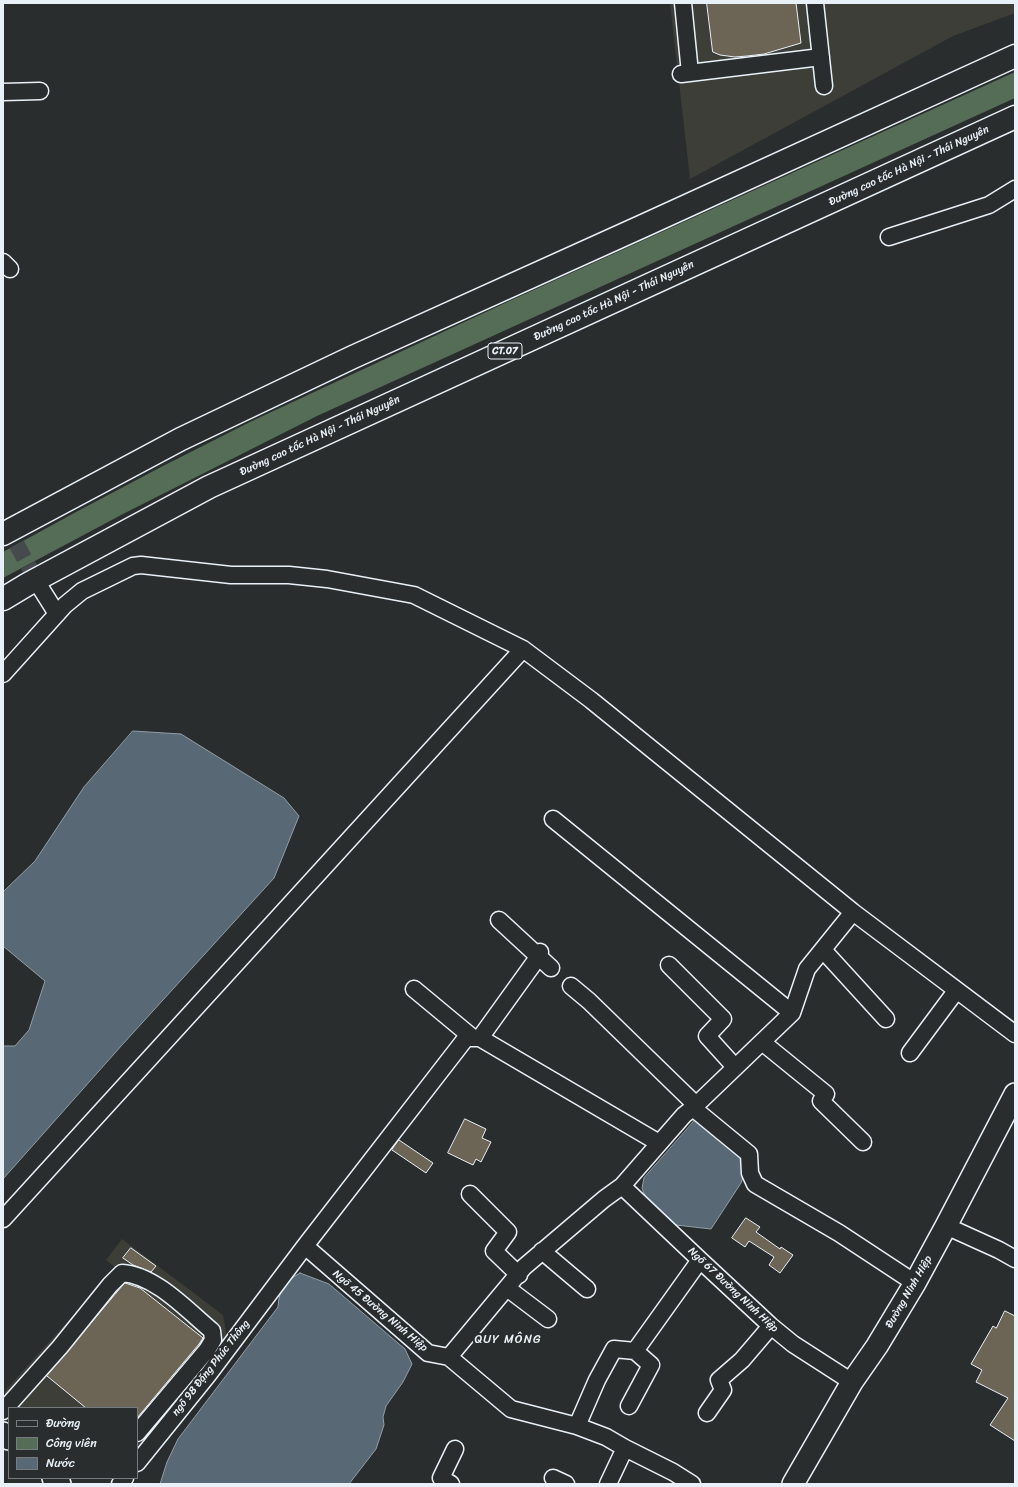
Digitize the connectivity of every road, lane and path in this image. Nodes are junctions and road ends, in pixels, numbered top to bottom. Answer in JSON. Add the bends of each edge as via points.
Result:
{"nodes":[{"id":1,"x":683,"y":3,"type":"edge"},
{"id":2,"x":815,"y":3,"type":"edge"},
{"id":3,"x":1015,"y":56,"type":"edge"},
{"id":4,"x":821,"y":58,"type":"junction"},
{"id":5,"x":824,"y":86,"type":"dead end"},
{"id":6,"x":40,"y":91,"type":"dead end"},
{"id":7,"x":3,"y":92,"type":"edge"},
{"id":8,"x":1015,"y":117,"type":"edge"},
{"id":9,"x":1015,"y":189,"type":"edge"},
{"id":10,"x":889,"y":238,"type":"dead end"},
{"id":11,"x":4,"y":526,"type":"edge"},
{"id":12,"x":40,"y":587,"type":"tunnel mouth"},
{"id":13,"x":3,"y":600,"type":"edge"},
{"id":14,"x":57,"y":614,"type":"junction"},
{"id":15,"x":523,"y":649,"type":"junction"},
{"id":16,"x":3,"y":674,"type":"edge"},
{"id":17,"x":553,"y":818,"type":"dead end"},
{"id":18,"x":853,"y":912,"type":"junction"},
{"id":19,"x":499,"y":920,"type":"dead end"},
{"id":20,"x":823,"y":950,"type":"junction"},
{"id":21,"x":540,"y":954,"type":"junction"},
{"id":22,"x":669,"y":965,"type":"dead end"},
{"id":23,"x":551,"y":968,"type":"dead end"},
{"id":24,"x":571,"y":986,"type":"dead end"},
{"id":25,"x":414,"y":989,"type":"dead end"},
{"id":26,"x":956,"y":991,"type":"junction"},
{"id":27,"x":792,"y":1014,"type":"junction"},
{"id":28,"x":886,"y":1019,"type":"dead end"},
{"id":29,"x":1015,"y":1034,"type":"edge"},
{"id":30,"x":476,"y":1038,"type":"junction"},
{"id":31,"x":762,"y":1042,"type":"junction"},
{"id":32,"x":910,"y":1053,"type":"dead end"},
{"id":33,"x":736,"y":1067,"type":"junction"},
{"id":34,"x":1015,"y":1094,"type":"edge"},
{"id":35,"x":694,"y":1106,"type":"junction"},
{"id":36,"x":863,"y":1142,"type":"dead end"},
{"id":37,"x":659,"y":1143,"type":"junction"},
{"id":38,"x":622,"y":1186,"type":"junction"},
{"id":39,"x":470,"y":1194,"type":"dead end"},
{"id":40,"x":3,"y":1219,"type":"edge"},
{"id":41,"x":946,"y":1226,"type":"junction"},
{"id":42,"x":305,"y":1246,"type":"junction"},
{"id":43,"x":542,"y":1252,"type":"junction"},
{"id":44,"x":1015,"y":1259,"type":"edge"},
{"id":45,"x":700,"y":1260,"type":"junction"},
{"id":46,"x":519,"y":1275,"type":"junction"},
{"id":47,"x":915,"y":1282,"type":"junction"},
{"id":48,"x":507,"y":1288,"type":"junction"},
{"id":49,"x":587,"y":1289,"type":"dead end"},
{"id":50,"x":548,"y":1319,"type":"dead end"},
{"id":51,"x":771,"y":1326,"type":"junction"},
{"id":52,"x":635,"y":1351,"type":"junction"},
{"id":53,"x":449,"y":1357,"type":"junction"},
{"id":54,"x":852,"y":1382,"type":"junction"},
{"id":55,"x":628,"y":1406,"type":"dead end"},
{"id":56,"x":3,"y":1411,"type":"edge"},
{"id":57,"x":707,"y":1413,"type":"dead end"},
{"id":58,"x":577,"y":1426,"type":"junction"},
{"id":59,"x":138,"y":1432,"type":"edge"},
{"id":60,"x":625,"y":1448,"type":"junction"},
{"id":61,"x":455,"y":1449,"type":"dead end"},
{"id":62,"x":138,"y":1462,"type":"edge"},
{"id":63,"x":451,"y":1484,"type":"edge"},
{"id":64,"x":608,"y":1484,"type":"edge"},
{"id":65,"x":692,"y":1484,"type":"edge"},
{"id":66,"x":793,"y":1484,"type":"edge"}],
"edges":[{"from":1,"to":4,"type":"street","via":[[686,73]]},
{"from":2,"to":4,"type":"street"},
{"from":3,"to":11,"type":"highway","via":[[353,357]]},
{"from":4,"to":5,"type":"street"},
{"from":6,"to":7,"type":"street"},
{"from":8,"to":13,"type":"highway","name":"Đường cao tốc Hà Nội - Thái Nguyên","number":"CT.07","via":[[209,487],[28,584]]},
{"from":9,"to":10,"type":"street","via":[[989,206]]},
{"from":12,"to":14,"type":"street"},
{"from":14,"to":15,"type":"street","via":[[82,591],[133,566],[231,574],[289,575],[327,579],[414,595]]},
{"from":14,"to":16,"type":"street"},
{"from":15,"to":18,"type":"street","via":[[591,700]]},
{"from":15,"to":40,"type":"street"},
{"from":17,"to":27,"type":"street"},
{"from":18,"to":20,"type":"street"},
{"from":18,"to":26,"type":"street"},
{"from":19,"to":21,"type":"street"},
{"from":20,"to":27,"type":"street","via":[[807,969]]},
{"from":20,"to":28,"type":"street"},
{"from":21,"to":23,"type":"street"},
{"from":21,"to":30,"type":"street"},
{"from":22,"to":33,"type":"street","via":[[723,1019],[707,1036]]},
{"from":24,"to":35,"type":"street"},
{"from":25,"to":30,"type":"street"},
{"from":26,"to":29,"type":"street"},
{"from":26,"to":32,"type":"street"},
{"from":27,"to":31,"type":"street"},
{"from":30,"to":37,"type":"street"},
{"from":30,"to":42,"type":"street","name":"ngõ 98 Đặng Phúc Thông","via":[[466,1038],[458,1047]]},
{"from":31,"to":33,"type":"street"},
{"from":31,"to":36,"type":"street","via":[[826,1094],[820,1101]]},
{"from":33,"to":35,"type":"street"},
{"from":34,"to":41,"type":"main road","name":"Đường Ninh Hiệp"},
{"from":35,"to":37,"type":"street"},
{"from":35,"to":47,"type":"street","via":[[749,1154],[750,1173],[755,1184],[839,1233]]},
{"from":37,"to":38,"type":"street"},
{"from":38,"to":43,"type":"street"},
{"from":38,"to":45,"type":"street","name":"Ngõ 67 Đường Ninh Hiệp"},
{"from":39,"to":46,"type":"street","via":[[508,1232],[494,1251]]},
{"from":41,"to":44,"type":"street"},
{"from":41,"to":47,"type":"main road","name":"Đường Ninh Hiệp"},
{"from":42,"to":53,"type":"street","name":"Ngõ 45 Đường Ninh Hiệp","via":[[428,1353]]},
{"from":42,"to":62,"type":"street","name":"ngõ 98 Đặng Phúc Thông","via":[[208,1375]]},
{"from":43,"to":46,"type":"street"},
{"from":43,"to":49,"type":"street"},
{"from":45,"to":51,"type":"street","name":"Ngõ 67 Đường Ninh Hiệp"},
{"from":45,"to":52,"type":"street"},
{"from":46,"to":48,"type":"street"},
{"from":47,"to":54,"type":"main road","name":"Đường Ninh Hiệp"},
{"from":48,"to":50,"type":"street"},
{"from":48,"to":53,"type":"street"},
{"from":51,"to":54,"type":"street","name":"Ngõ 67 Đường Ninh Hiệp","via":[[793,1344]]},
{"from":51,"to":57,"type":"street","via":[[742,1360],[719,1380],[723,1390]]},
{"from":52,"to":55,"type":"street","via":[[651,1365]]},
{"from":52,"to":58,"type":"street","via":[[614,1349]]},
{"from":53,"to":58,"type":"street","name":"Ngõ 45 Đường Ninh Hiệp","via":[[511,1409]]},
{"from":54,"to":66,"type":"main road","name":"Đường Ninh Hiệp"},
{"from":56,"to":59,"type":"street","via":[[60,1347],[110,1285],[122,1273],[132,1273],[162,1288],[212,1331],[213,1340]]},
{"from":58,"to":60,"type":"street","name":"Ngõ 45 Đường Ninh Hiệp","via":[[606,1437]]},
{"from":60,"to":64,"type":"street"},
{"from":60,"to":65,"type":"street","name":"Ngõ 45 Đường Ninh Hiệp"},
{"from":61,"to":63,"type":"street","via":[[442,1478]]}]}
